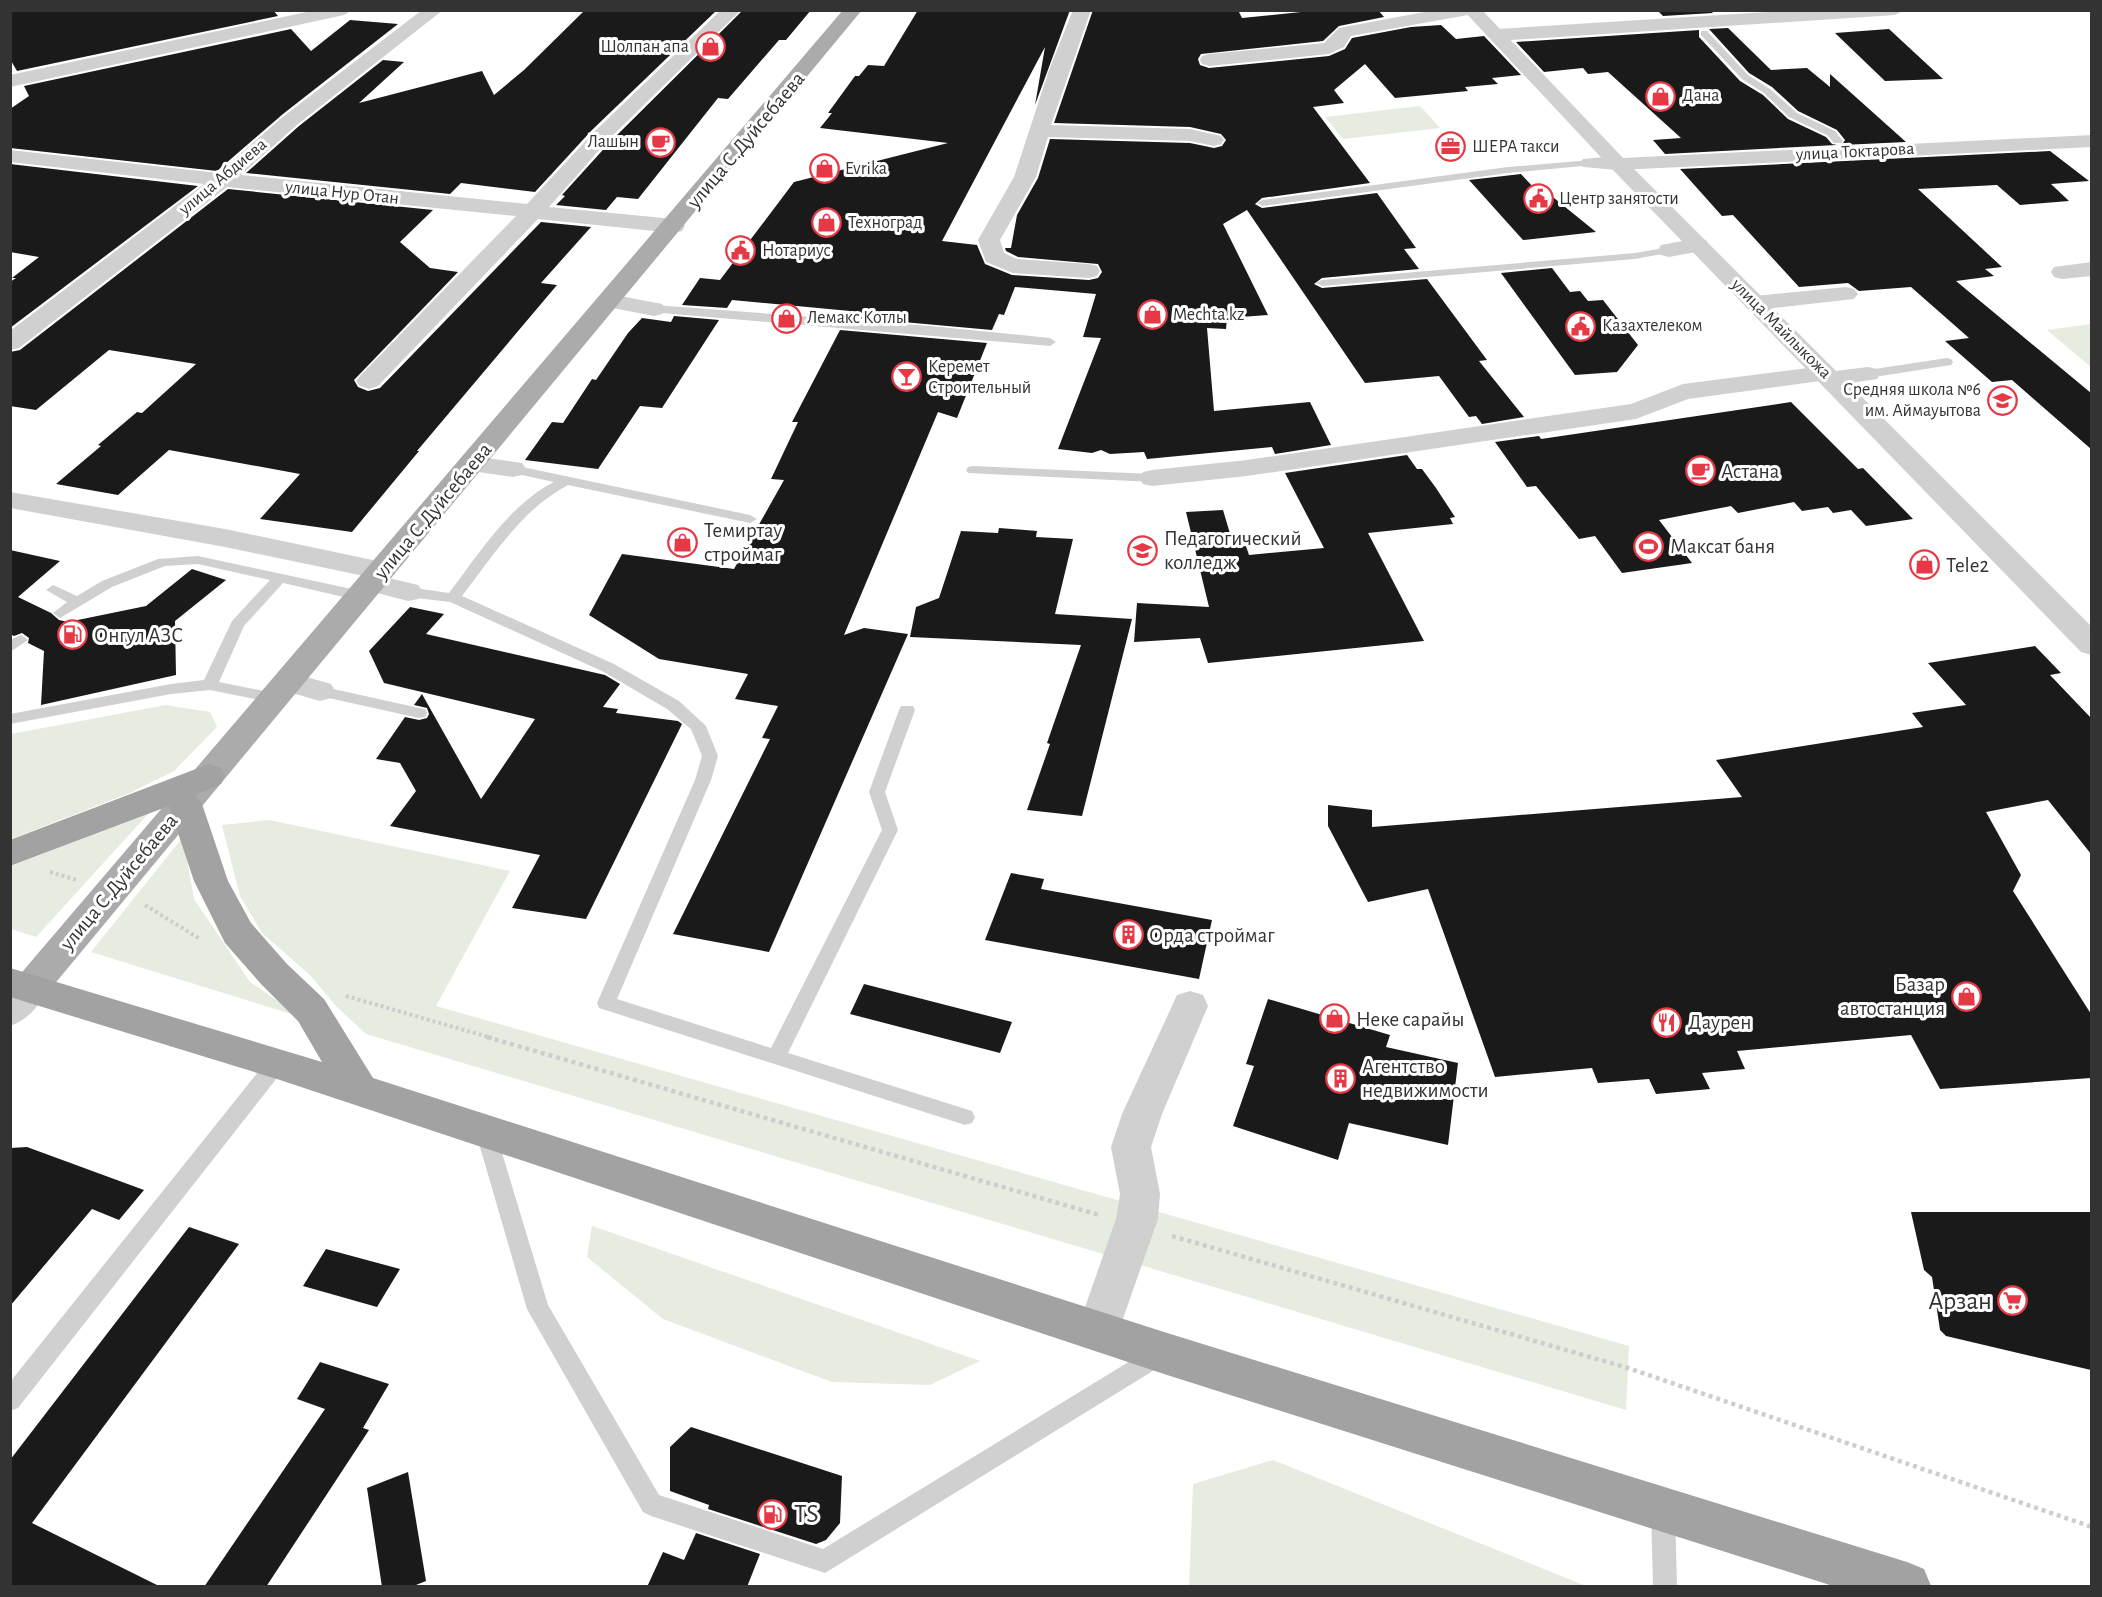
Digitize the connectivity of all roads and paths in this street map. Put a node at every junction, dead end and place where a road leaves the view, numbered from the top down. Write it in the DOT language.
graph roads {
  1 [pos="344,10"];
  2 [pos="434,10"];
  3 [pos="732,10"];
  4 [pos="853,10"];
  5 [pos="1082,10"];
  6 [pos="1470,10"];
  7 [pos="1895,10"];
  8 [pos="301,15"];
  9 [pos="1687,23"];
  10 [pos="1704,33"];
  11 [pos="1497,35"];
  12 [pos="1209,60"];
  13 [pos="10,81"];
  14 [pos="1039,131"];
  15 [pos="1214,140"];
  16 [pos="2091,141"];
  17 [pos="1843,147"];
  18 [pos="10,156"];
  19 [pos="1590,162"];
  20 [pos="1617,163"];
  21 [pos="223,180"];
  22 [pos="1262,203"];
  23 [pos="532,212"];
  24 [pos="674,226"];
  25 [pos="1698,245"];
  26 [pos="1669,250"];
  27 [pos="2091,269"];
  28 [pos="1089,271"];
  29 [pos="2062,272"];
  30 [pos="1322,283"];
  31 [pos="1846,294"];
  32 [pos="610,301"];
  33 [pos="1755,303"];
  34 [pos="654,309"];
  35 [pos="1050,342"];
  36 [pos="10,343"];
  37 [pos="1947,362"];
  38 [pos="1868,374"];
  39 [pos="1827,376"];
  40 [pos="369,381"];
  41 [pos="473,464"];
  42 [pos="513,469"];
  43 [pos="973,471"];
  44 [pos="1152,478"];
  45 [pos="565,481"];
  46 [pos="10,500"];
  47 [pos="750,519"];
  48 [pos="280,578"];
  49 [pos="372,584"];
  50 [pos="53,590"];
  51 [pos="408,592"];
  52 [pos="453,598"];
  53 [pos="78,602"];
  54 [pos="60,613"];
  55 [pos="2091,645"];
  56 [pos="210,685"];
  57 [pos="282,690"];
  58 [pos="320,691"];
  59 [pos="907,710"];
  60 [pos="419,713"];
  61 [pos="10,719"];
  62 [pos="208,776"];
  63 [pos="185,804"];
  64 [pos="10,854"];
  65 [pos="144,904"];
  66 [pos="210,945"];
  67 [pos="334,993"];
  68 [pos="17,994"];
  69 [pos="1190,1006"];
  70 [pos="776,1057"];
  71 [pos="277,1064"];
  72 [pos="360,1091"];
  73 [pos="965,1117"];
  74 [pos="486,1133"];
  75 [pos="1136,1226"];
  76 [pos="1099,1330"];
  77 [pos="1164,1353"];
  78 [pos="10,1400"];
  79 [pos="1663,1509"];
  80 [pos="2091,1527"];
  81 [pos="1900,1585"];
  82 [pos="1665,1587"];
  1 -- 8 [label="street"];
  2 -- 21 [label="street, улица Абдиева"];
  3 -- 23 [label="street"];
  4 -- 24 [label="main road, улица С.Дуйсебаева"];
  5 -- 14 [label="street"];
  6 -- 11 [label="street, улица Майлыкожа"];
  6 -- 12 [label="street"];
  7 -- 9 [label="street"];
  8 -- 13 [label="street"];
  9 -- 10 [label="street"];
  9 -- 11 [label="street"];
  10 -- 17 [label="lane"];
  11 -- 20 [label="street, улица Майлыкожа"];
  14 -- 15 [label="street"];
  14 -- 28 [label="street"];
  16 -- 17 [label="street, улица Токтарова"];
  17 -- 20 [label="street, улица Токтарова"];
  18 -- 21 [label="street, улица Нур Отан"];
  19 -- 20 [label="street, улица Токтарова"];
  19 -- 22 [label="lane"];
  20 -- 25 [label="street, улица Майлыкожа"];
  21 -- 23 [label="street, улица Нур Отан"];
  21 -- 36 [label="street, улица Абдиева"];
  23 -- 24 [label="street, улица Нур Отан"];
  23 -- 40 [label="street"];
  24 -- 32 [label="main road, улица С.Дуйсебаева"];
  25 -- 26 [label="street"];
  25 -- 33 [label="street, улица Майлыкожа"];
  26 -- 30 [label="lane"];
  27 -- 29 [label="street"];
  31 -- 33 [label="street"];
  32 -- 34 [label="street"];
  32 -- 41 [label="main road, улица С.Дуйсебаева"];
  33 -- 39 [label="street, улица Майлыкожа"];
  34 -- 35 [label="lane"];
  37 -- 38 [label="lane"];
  38 -- 39 [label="street"];
  39 -- 44 [label="street"];
  39 -- 55 [label="street, улица Майлыкожа"];
  41 -- 42 [label="street"];
  41 -- 49 [label="main road, улица С.Дуйсебаева"];
  42 -- 45 [label="lane"];
  43 -- 44 [label="lane"];
  45 -- 47 [label="lane"];
  45 -- 52 [label="lane"];
  46 -- 49 [label="street"];
  48 -- 49 [label="lane"];
  48 -- 53 [label="lane"];
  48 -- 56 [label="lane"];
  49 -- 51 [label="street"];
  49 -- 57 [label="main road, улица С.Дуйсебаева"];
  50 -- 53 [label="lane"];
  51 -- 52 [label="lane"];
  52 -- 70 [label="lane"];
  53 -- 54 [label="lane"];
  56 -- 57 [label="lane"];
  56 -- 61 [label="lane"];
  57 -- 58 [label="street"];
  57 -- 62 [label="main road, улица С.Дуйсебаева"];
  58 -- 60 [label="lane"];
  59 -- 70 [label="lane"];
  62 -- 63 [label="main road, улица С.Дуйсебаева"];
  62 -- 64 [label="highway"];
  63 -- 68 [label="main road, улица С.Дуйсебаева"];
  63 -- 72 [label="highway"];
  65 -- 66 [label="path"];
  67 -- 75 [label="path"];
  68 -- 71 [label="highway"];
  69 -- 75 [label="street"];
  70 -- 73 [label="lane"];
  71 -- 72 [label="highway"];
  71 -- 78 [label="lane"];
  72 -- 74 [label="highway"];
  74 -- 76 [label="highway"];
  74 -- 77 [label="lane"];
  75 -- 76 [label="street"];
  75 -- 80 [label="path"];
  76 -- 77 [label="highway"];
  77 -- 79 [label="highway"];
  79 -- 81 [label="highway"];
  79 -- 82 [label="lane"];
}
